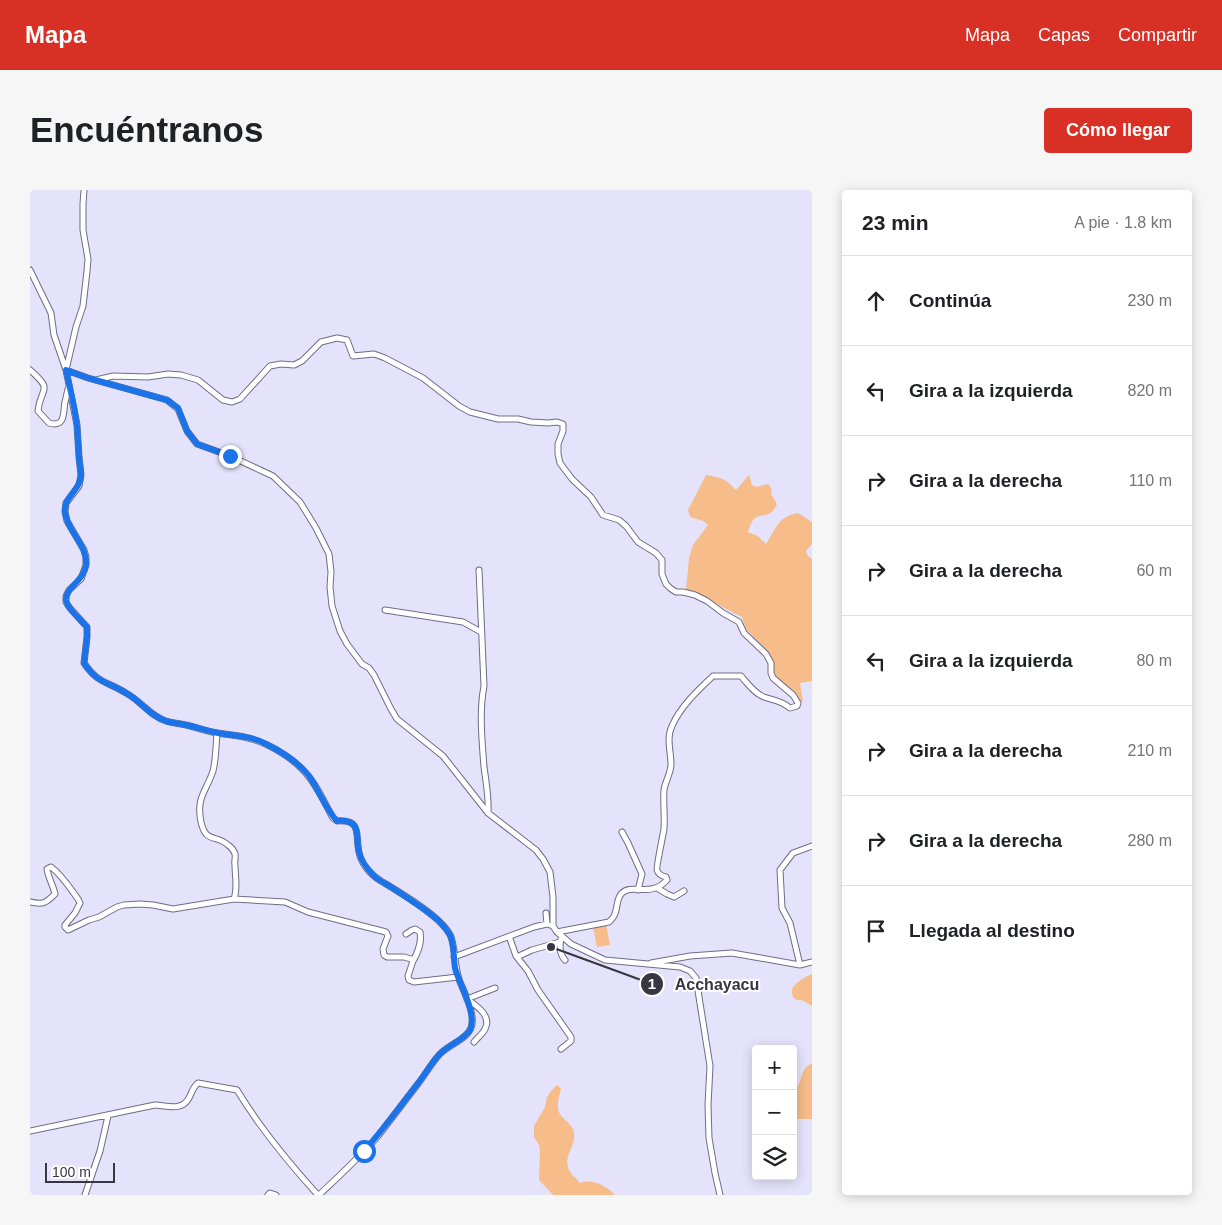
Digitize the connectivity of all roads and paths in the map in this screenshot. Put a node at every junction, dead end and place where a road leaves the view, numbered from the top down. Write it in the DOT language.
graph roads {
  1 [pos="84,190"];
  2 [pos="30,270"];
  3 [pos="30,370"];
  4 [pos="66,370"];
  5 [pos="96,380"];
  6 [pos="69,386"];
  7 [pos="479,570"];
  8 [pos="385,610"];
  9 [pos="481,632"];
  10 [pos="217,733"];
  11 [pos="488,813"];
  12 [pos="622,832"];
  13 [pos="812,846"];
  14 [pos="657,888"];
  15 [pos="638,890"];
  16 [pos="684,891"];
  17 [pos="234,899"];
  18 [pos="30,902"];
  19 [pos="546,913"];
  20 [pos="547,924"];
  21 [pos="553,926"];
  22 [pos="406,934"];
  23 [pos="508,936"];
  24 [pos="559,937"];
  25 [pos="519,956"];
  26 [pos="454,957"];
  27 [pos="565,960"];
  28 [pos="413,961"];
  29 [pos="812,962"];
  30 [pos="648,964"];
  31 [pos="800,965"];
  32 [pos="458,977"];
  33 [pos="495,988"];
  34 [pos="467,999"];
  35 [pos="474,1042"];
  36 [pos="561,1049"];
  37 [pos="108,1116"];
  38 [pos="30,1131"];
  39 [pos="85,1195"];
  40 [pos="268,1195"];
  41 [pos="276,1195"];
  42 [pos="318,1195"];
  43 [pos="720,1195"];
  1 -- 4 [label="street"];
  2 -- 4 [label="street"];
  3 -- 6 [label="street"];
  4 -- 5 [label="street"];
  4 -- 6 [label="street"];
  5 -- 11 [label="street"];
  5 -- 14 [label="street"];
  6 -- 10 [label="street"];
  7 -- 9 [label="street"];
  8 -- 9 [label="street"];
  9 -- 11 [label="street"];
  10 -- 17 [label="street"];
  10 -- 26 [label="street"];
  11 -- 21 [label="street"];
  12 -- 15 [label="street"];
  13 -- 31 [label="street"];
  14 -- 15 [label="street"];
  14 -- 16 [label="street"];
  15 -- 24 [label="street"];
  17 -- 18 [label="street"];
  17 -- 28 [label="street"];
  19 -- 20 [label="street"];
  20 -- 21 [label="street"];
  20 -- 23 [label="street"];
  21 -- 24 [label="street"];
  22 -- 28 [label="street"];
  23 -- 26 [label="street"];
  23 -- 36 [label="street"];
  24 -- 25 [label="street"];
  24 -- 27 [label="street"];
  24 -- 30 [label="street"];
  26 -- 32 [label="street"];
  28 -- 32 [label="street"];
  29 -- 31 [label="street"];
  30 -- 31 [label="street"];
  30 -- 43 [label="street"];
  32 -- 34 [label="street"];
  33 -- 34 [label="street"];
  34 -- 35 [label="street"];
  34 -- 42 [label="street"];
  37 -- 38 [label="street"];
  37 -- 39 [label="street"];
  37 -- 42 [label="street"];
  40 -- 41 [label="street"];
}
